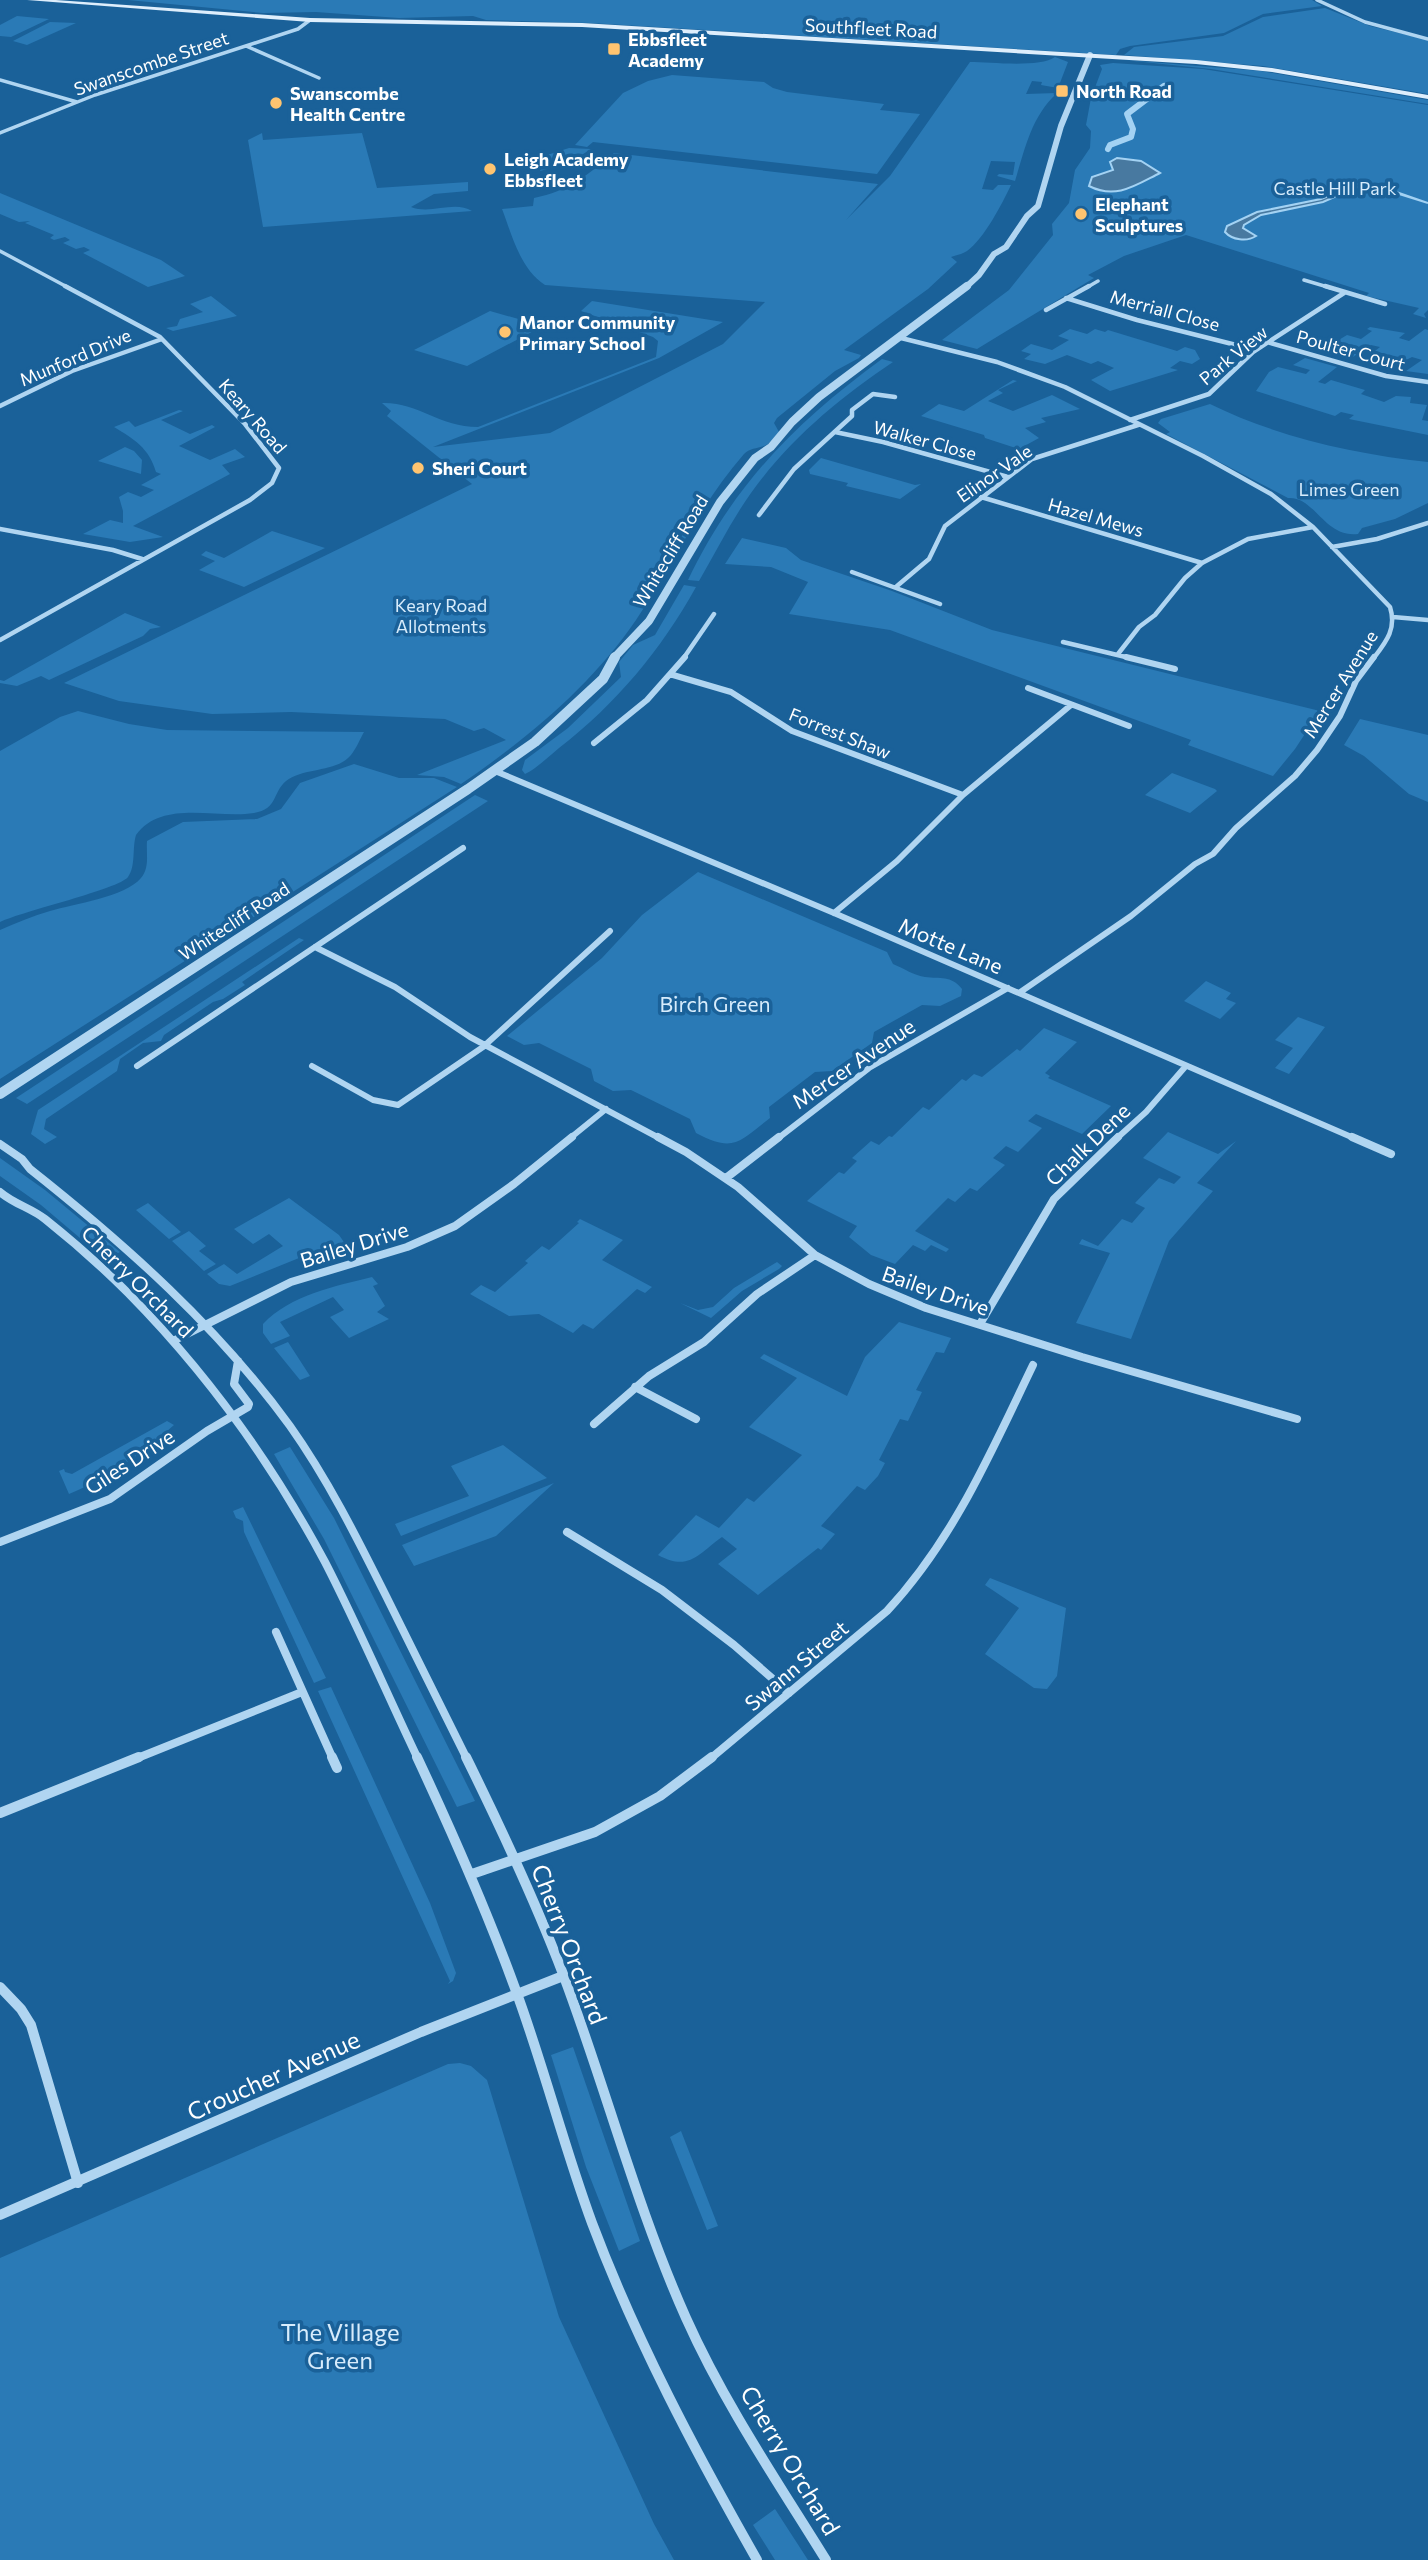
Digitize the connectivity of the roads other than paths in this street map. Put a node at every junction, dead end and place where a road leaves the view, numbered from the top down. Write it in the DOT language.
graph roads {
  1 [pos="30,0"];
  2 [pos="1317,0"];
  3 [pos="310,20"];
  4 [pos="1428,38"];
  5 [pos="246,46"];
  6 [pos="1090,55"];
  7 [pos="319,78"];
  8 [pos="0,80"];
  9 [pos="1428,97"];
  10 [pos="77,102"];
  11 [pos="0,133"];
  12 [pos="0,251"];
  13 [pos="1304,280"];
  14 [pos="1098,281"];
  15 [pos="1345,293"];
  16 [pos="1066,299"];
  17 [pos="1385,304"];
  18 [pos="1046,310"];
  19 [pos="901,338"];
  20 [pos="162,339"];
  21 [pos="1267,342"];
  22 [pos="1256,350"];
  23 [pos="1428,382"];
  24 [pos="895,397"];
  25 [pos="0,405"];
  26 [pos="1130,420"];
  27 [pos="1138,425"];
  28 [pos="835,432"];
  29 [pos="1008,477"];
  30 [pos="981,497"];
  31 [pos="759,515"];
  32 [pos="1428,523"];
  33 [pos="1313,527"];
  34 [pos="0,529"];
  35 [pos="1332,547"];
  36 [pos="142,559"];
  37 [pos="1202,563"];
  38 [pos="852,572"];
  39 [pos="897,586"];
  40 [pos="940,604"];
  41 [pos="714,614"];
  42 [pos="1393,617"];
  43 [pos="1428,620"];
  44 [pos="0,639"];
  45 [pos="1063,642"];
  46 [pos="1118,654"];
  47 [pos="1175,668"];
  48 [pos="673,675"];
  49 [pos="1028,688"];
  50 [pos="1071,705"];
  51 [pos="1129,726"];
  52 [pos="594,743"];
  53 [pos="495,771"];
  54 [pos="963,795"];
  55 [pos="463,848"];
  56 [pos="834,913"];
  57 [pos="610,931"];
  58 [pos="315,947"];
  59 [pos="1008,988"];
  60 [pos="1019,993"];
  61 [pos="485,1045"];
  62 [pos="137,1066"];
  63 [pos="312,1066"];
  64 [pos="1185,1067"];
  65 [pos="0,1094"];
  66 [pos="606,1109"];
  67 [pos="0,1144"];
  68 [pos="1391,1154"];
  69 [pos="726,1178"];
  70 [pos="0,1192"];
  71 [pos="815,1255"];
  72 [pos="206,1324"];
  73 [pos="980,1324"];
  74 [pos="173,1341"];
  75 [pos="238,1361"];
  76 [pos="1033,1365"];
  77 [pos="635,1387"];
  78 [pos="232,1415"];
  79 [pos="696,1419"];
  80 [pos="1297,1419"];
  81 [pos="594,1424"];
  82 [pos="567,1532"];
  83 [pos="0,1542"];
  84 [pos="276,1632"];
  85 [pos="302,1692"];
  86 [pos="789,1693"];
  87 [pos="337,1768"];
  88 [pos="0,1813"];
  89 [pos="514,1858"];
  90 [pos="472,1874"];
  91 [pos="563,1976"];
  92 [pos="0,1987"];
  93 [pos="517,1993"];
  94 [pos="78,2183"];
  95 [pos="0,2216"];
  96 [pos="757,2560"];
  97 [pos="826,2560"];
  1 -- 3 [label="main road, Southfleet Road"];
  2 -- 4 [label="street"];
  3 -- 5 [label="street, Swanscombe Street"];
  3 -- 6 [label="main road, Southfleet Road"];
  5 -- 7 [label="street"];
  5 -- 10 [label="street, Swanscombe Street"];
  6 -- 9 [label="main road, Southfleet Road"];
  6 -- 19 [label="street, Whitecliff Road"];
  8 -- 10 [label="street"];
  10 -- 11 [label="street, Swanscombe Street"];
  12 -- 20 [label="street, Keary Road"];
  13 -- 15 [label="street"];
  14 -- 16 [label="street, Merriall Close"];
  15 -- 17 [label="street"];
  15 -- 21 [label="street, Park View"];
  16 -- 18 [label="street, Merriall Close"];
  16 -- 22 [label="street, Merriall Close"];
  19 -- 26 [label="street, Mercer Avenue"];
  19 -- 53 [label="street, Whitecliff Road"];
  20 -- 25 [label="street, Munford Drive"];
  20 -- 36 [label="street, Keary Road"];
  21 -- 22 [label="street, Park View"];
  21 -- 23 [label="street, Poulter Court"];
  22 -- 26 [label="street, Park View"];
  24 -- 28 [label="street, Walker Close"];
  26 -- 27 [label="street, Mercer Avenue"];
  27 -- 29 [label="street, Elinor Vale"];
  27 -- 33 [label="street, Mercer Avenue"];
  28 -- 29 [label="street, Walker Close"];
  28 -- 31 [label="street, Walker Close"];
  29 -- 30 [label="street, Elinor Vale"];
  30 -- 37 [label="street, Hazel Mews"];
  30 -- 39 [label="street, Elinor Vale"];
  32 -- 35 [label="street"];
  33 -- 35 [label="street, Mercer Avenue"];
  33 -- 37 [label="street"];
  34 -- 36 [label="street"];
  35 -- 42 [label="street, Mercer Avenue"];
  36 -- 44 [label="street, Keary Road"];
  37 -- 46 [label="street"];
  38 -- 39 [label="street"];
  39 -- 40 [label="street"];
  41 -- 48 [label="street"];
  42 -- 43 [label="street"];
  42 -- 60 [label="street, Mercer Avenue"];
  45 -- 46 [label="street"];
  46 -- 47 [label="street"];
  48 -- 52 [label="street"];
  48 -- 54 [label="street, Forrest Shaw"];
  49 -- 50 [label="street"];
  50 -- 51 [label="street"];
  50 -- 54 [label="street"];
  53 -- 56 [label="street, Motte Lane"];
  53 -- 65 [label="street, Whitecliff Road"];
  54 -- 56 [label="street"];
  55 -- 58 [label="street"];
  56 -- 59 [label="street, Motte Lane"];
  57 -- 61 [label="street"];
  58 -- 61 [label="street, Bailey Drive"];
  58 -- 62 [label="street"];
  59 -- 60 [label="street, Motte Lane"];
  59 -- 69 [label="street, Mercer Avenue"];
  60 -- 64 [label="street, Motte Lane"];
  61 -- 63 [label="street"];
  61 -- 66 [label="street, Bailey Drive"];
  64 -- 68 [label="street, Motte Lane"];
  64 -- 73 [label="street, Chalk Dene"];
  66 -- 69 [label="street, Bailey Drive"];
  66 -- 72 [label="street, Bailey Drive"];
  67 -- 72 [label="street, Cherry Orchard"];
  69 -- 71 [label="street, Bailey Drive"];
  70 -- 74 [label="street, Cherry Orchard"];
  71 -- 73 [label="street, Bailey Drive"];
  71 -- 77 [label="street"];
  72 -- 74 [label="street, Bailey Drive"];
  72 -- 75 [label="street, Cherry Orchard"];
  73 -- 80 [label="street, Bailey Drive"];
  74 -- 78 [label="street, Cherry Orchard"];
  75 -- 78 [label="street"];
  75 -- 89 [label="street, Cherry Orchard"];
  76 -- 86 [label="street, Swann Street"];
  77 -- 79 [label="street"];
  77 -- 81 [label="street"];
  78 -- 83 [label="street, Giles Drive"];
  78 -- 90 [label="street, Cherry Orchard"];
  82 -- 86 [label="street"];
  84 -- 85 [label="street"];
  85 -- 87 [label="street"];
  85 -- 88 [label="street"];
  86 -- 89 [label="street, Swann Street"];
  89 -- 90 [label="street, Swann Street"];
  89 -- 91 [label="street, Cherry Orchard"];
  90 -- 93 [label="street, Cherry Orchard"];
  91 -- 93 [label="street, Croucher Avenue"];
  91 -- 97 [label="street, Cherry Orchard"];
  92 -- 94 [label="street"];
  93 -- 94 [label="street, Croucher Avenue"];
  93 -- 96 [label="street, Cherry Orchard"];
  94 -- 95 [label="street, Croucher Avenue"];
}
